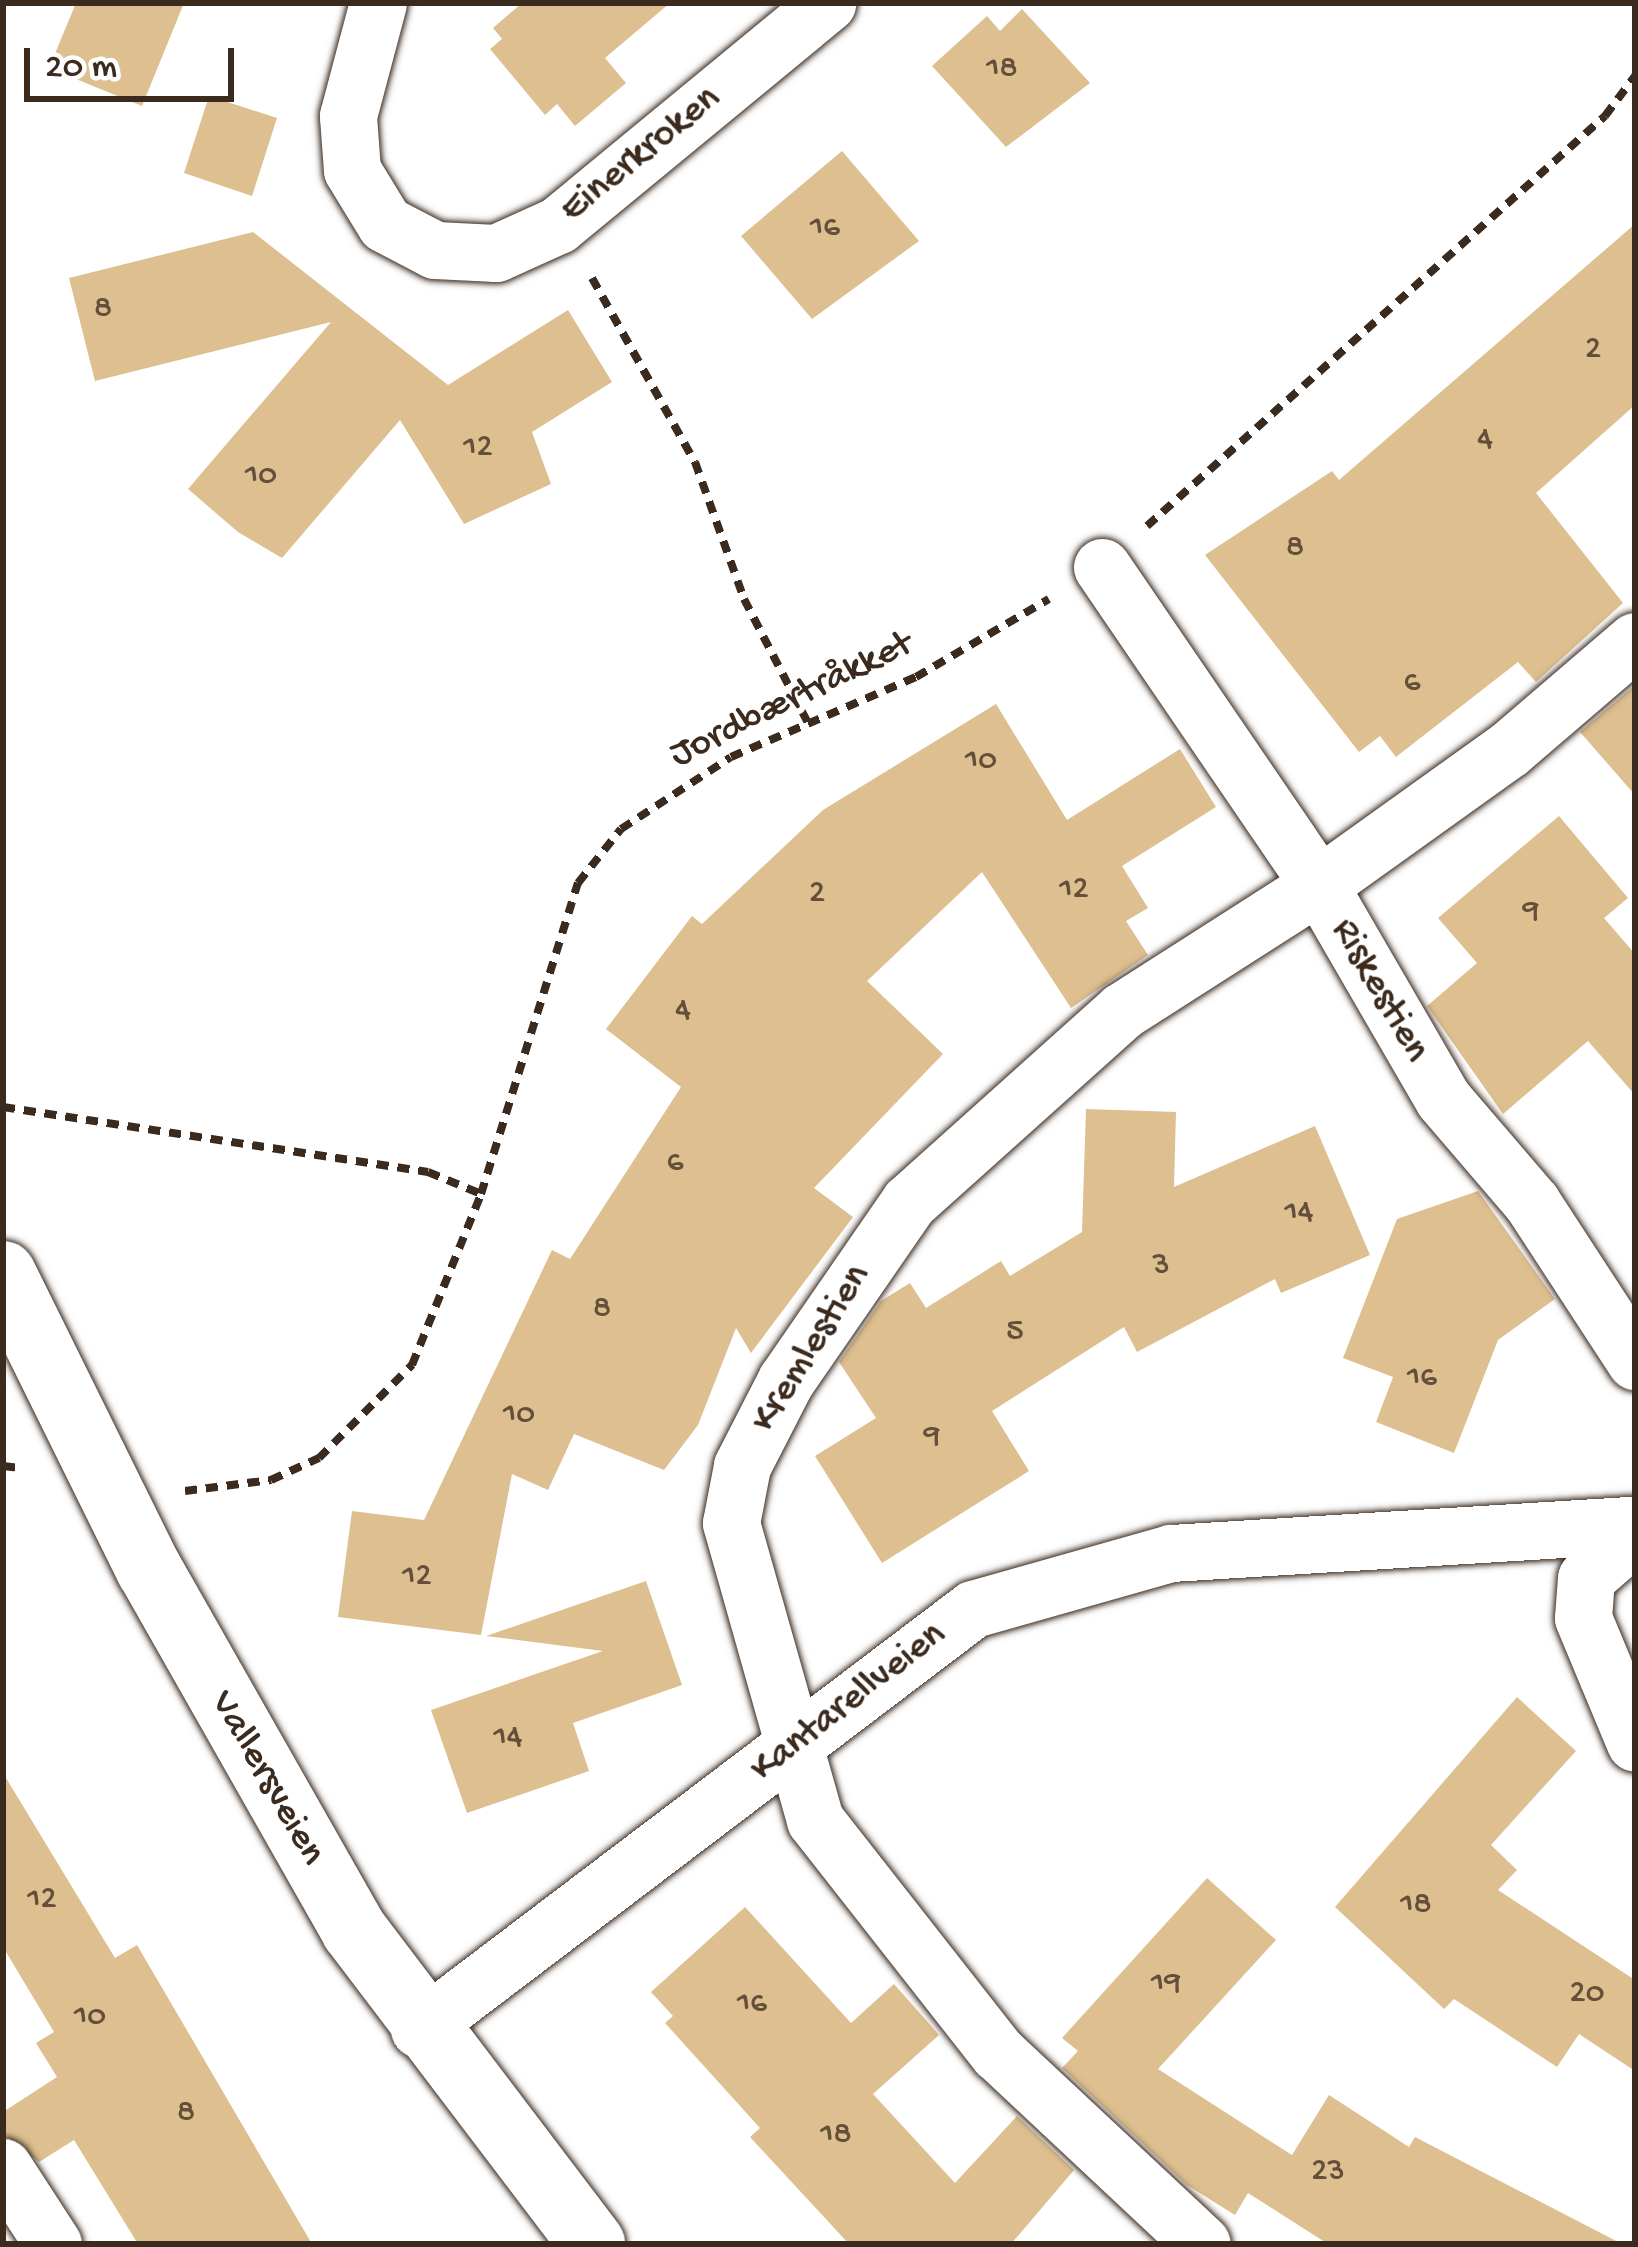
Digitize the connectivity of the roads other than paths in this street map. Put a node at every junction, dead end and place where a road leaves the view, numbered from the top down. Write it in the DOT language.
graph roads {
  1 [pos="378,3"];
  2 [pos="826,3"];
  3 [pos="1102,567"];
  4 [pos="1635,641"];
  5 [pos="1318,885"];
  6 [pos="3,1274"];
  7 [pos="1635,1361"];
  8 [pos="1635,1530"];
  9 [pos="1635,1743"];
  10 [pos="787,1747"];
  11 [pos="419,2029"];
  12 [pos="3,2167"];
  13 [pos="53,2244"];
  14 [pos="592,2244"];
  15 [pos="1202,2244"];
  1 -- 2 [label="street, Einerkroken"];
  3 -- 5 [label="street"];
  4 -- 5 [label="street, Riskestien"];
  5 -- 7 [label="street, Riskestien"];
  5 -- 10 [label="street, Kremlestien"];
  6 -- 11 [label="main road, Vallersveien"];
  8 -- 9 [label="street"];
  8 -- 10 [label="street, Kantarellveien"];
  10 -- 11 [label="street, Kantarellveien"];
  10 -- 15 [label="street, Kremlestien"];
  11 -- 14 [label="main road, Vallersveien"];
  12 -- 13 [label="street"];
}
